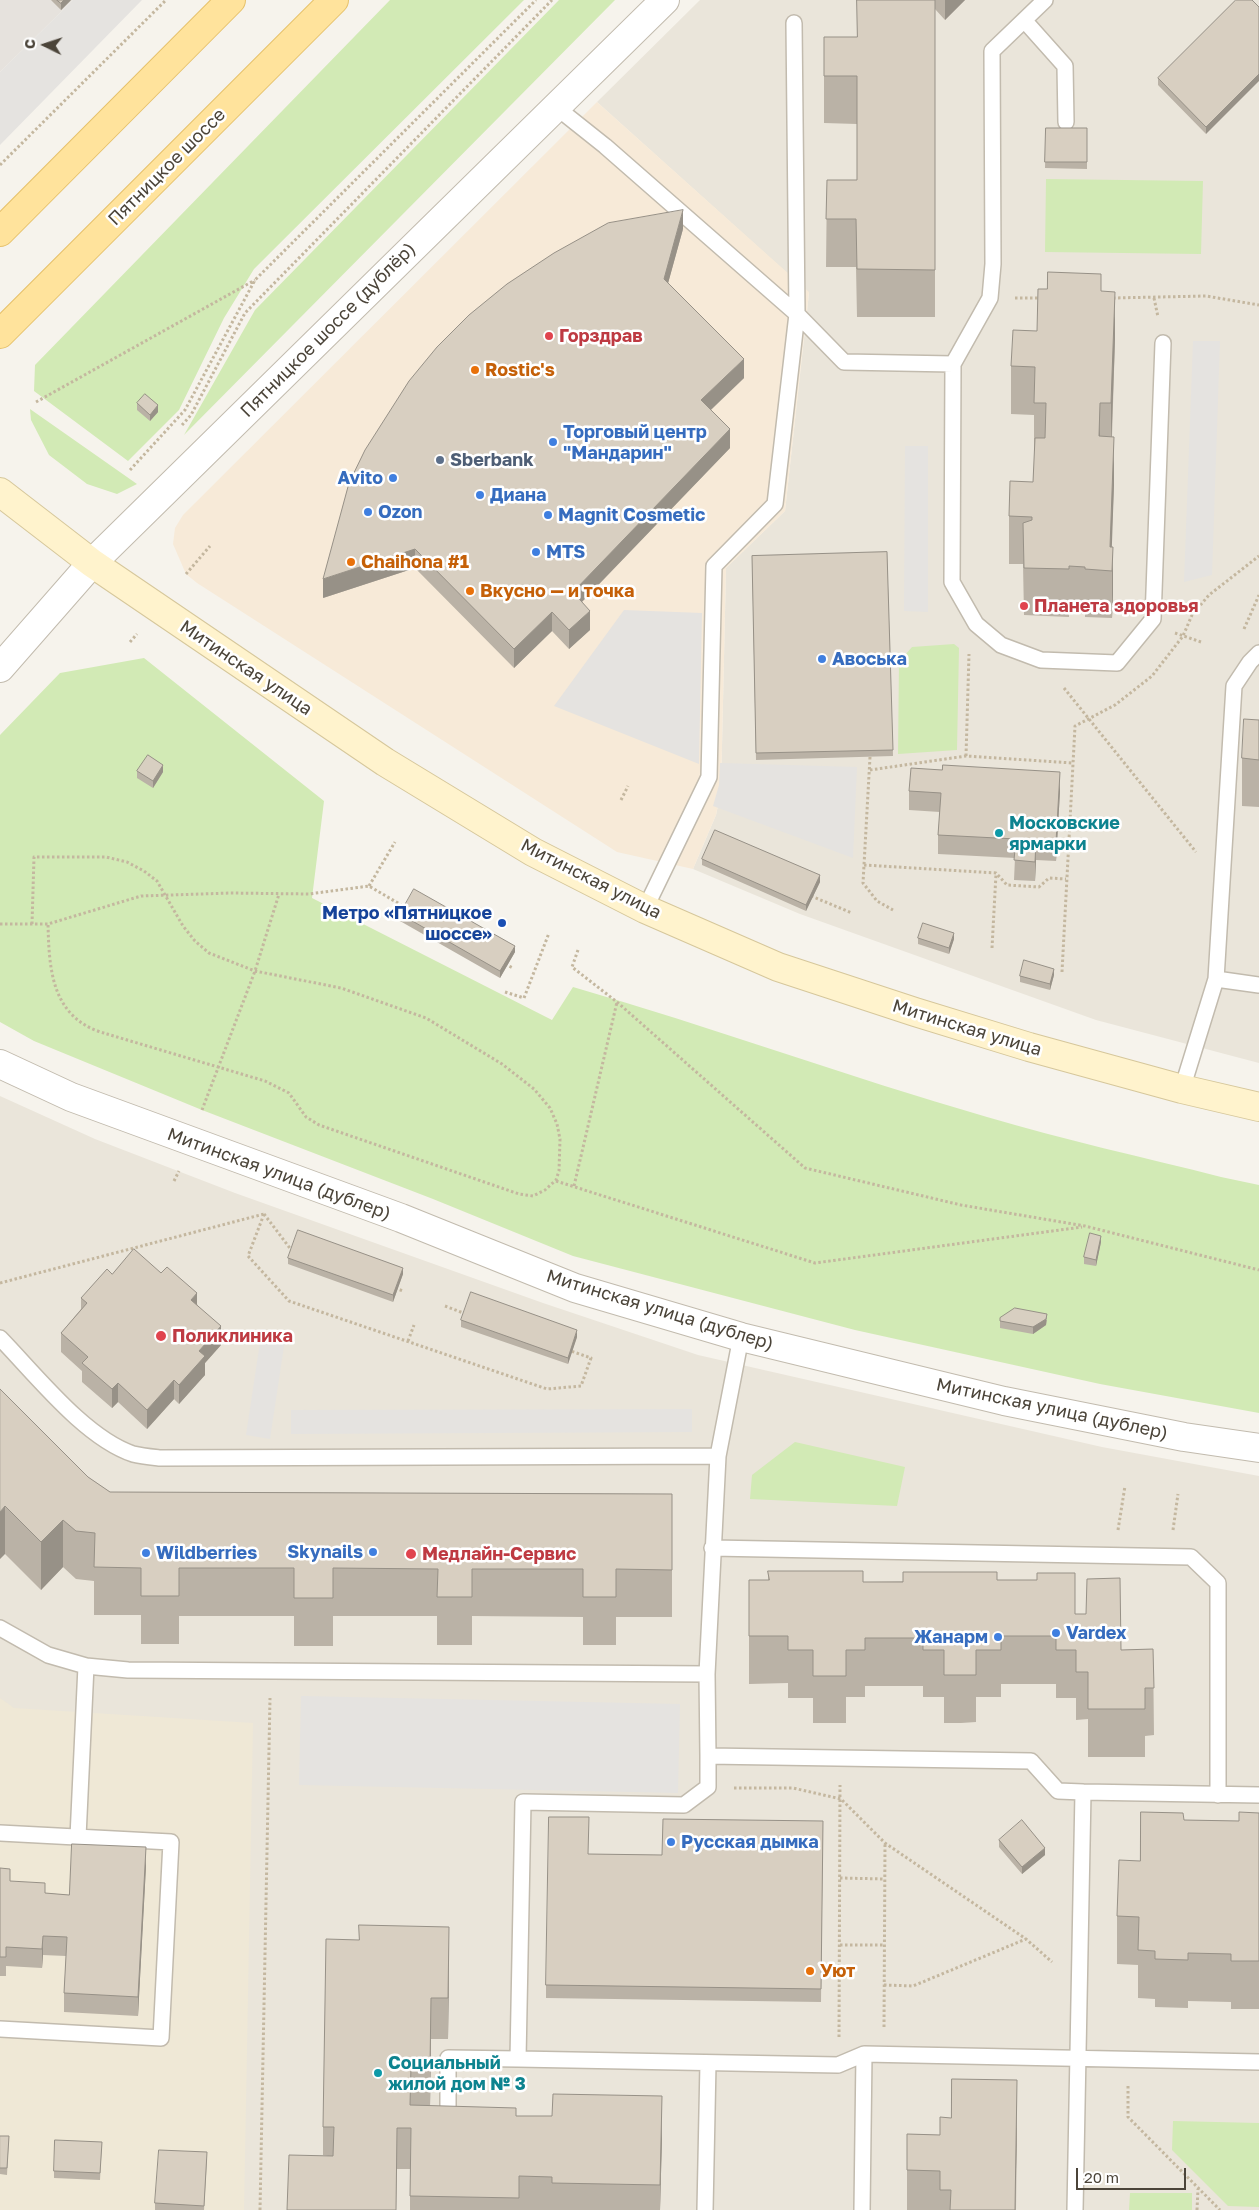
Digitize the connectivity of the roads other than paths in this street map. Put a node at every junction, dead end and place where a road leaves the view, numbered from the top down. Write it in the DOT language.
graph roads {
  1 [pos="231,0"];
  2 [pos="334,0"];
  3 [pos="664,0"];
  4 [pos="1045,0"];
  5 [pos="1024,20"];
  6 [pos="794,23"];
  7 [pos="556,107"];
  8 [pos="1066,122"];
  9 [pos="0,232"];
  10 [pos="797,314"];
  11 [pos="0,334"];
  12 [pos="1163,343"];
  13 [pos="953,364"];
  14 [pos="0,492"];
  15 [pos="92,563"];
  16 [pos="1259,653"];
  17 [pos="0,668"];
  18 [pos="645,909"];
  19 [pos="1216,979"];
  20 [pos="1259,985"];
  21 [pos="0,1064"];
  22 [pos="1182,1089"];
  23 [pos="1259,1107"];
  24 [pos="741,1337"];
  25 [pos="0,1338"];
  26 [pos="1259,1448"];
  27 [pos="718,1456"];
  28 [pos="712,1548"];
  29 [pos="0,1628"];
  30 [pos="86,1666"];
  31 [pos="707,1674"];
  32 [pos="708,1756"];
  33 [pos="1084,1792"];
  34 [pos="1218,1795"];
  35 [pos="1259,1795"];
  36 [pos="0,1833"];
  37 [pos="78,1837"];
  38 [pos="0,2030"];
  39 [pos="864,2054"];
  40 [pos="1076,2058"];
  41 [pos="518,2059"];
  42 [pos="1259,2062"];
  43 [pos="708,2063"];
  44 [pos="448,2121"];
  45 [pos="705,2210"];
  46 [pos="862,2210"];
  47 [pos="1075,2210"];
  1 -- 9 [label="main road"];
  2 -- 11 [label="main road, Пятницкое шоссе"];
  3 -- 7 [label="street, Пятницкое шоссе (дублёр)"];
  4 -- 5 [label="lane"];
  5 -- 8 [label="lane"];
  5 -- 13 [label="lane"];
  6 -- 10 [label="lane"];
  7 -- 10 [label="lane"];
  7 -- 15 [label="street, Пятницкое шоссе (дублёр)"];
  10 -- 13 [label="lane"];
  10 -- 18 [label="lane"];
  12 -- 13 [label="lane"];
  14 -- 15 [label="main road, Митинская улица"];
  15 -- 17 [label="street, Пятницкое шоссе (дублёр)"];
  15 -- 18 [label="main road, Митинская улица"];
  16 -- 19 [label="lane"];
  18 -- 22 [label="main road, Митинская улица"];
  19 -- 20 [label="lane"];
  19 -- 22 [label="lane"];
  21 -- 24 [label="street, Митинская улица (дублер)"];
  22 -- 23 [label="main road, Митинская улица"];
  24 -- 26 [label="street, Митинская улица (дублер)"];
  24 -- 27 [label="lane"];
  25 -- 27 [label="lane"];
  27 -- 28 [label="lane"];
  28 -- 31 [label="lane"];
  28 -- 34 [label="lane"];
  29 -- 30 [label="lane"];
  30 -- 31 [label="lane"];
  30 -- 37 [label="lane"];
  31 -- 32 [label="lane"];
  32 -- 33 [label="lane"];
  32 -- 41 [label="lane"];
  33 -- 34 [label="lane"];
  33 -- 40 [label="lane"];
  34 -- 35 [label="lane"];
  36 -- 37 [label="lane"];
  37 -- 38 [label="lane"];
  39 -- 40 [label="lane"];
  39 -- 43 [label="lane"];
  39 -- 46 [label="lane"];
  40 -- 42 [label="lane"];
  40 -- 47 [label="lane"];
  41 -- 43 [label="lane"];
  41 -- 44 [label="lane"];
  43 -- 45 [label="lane"];
}
